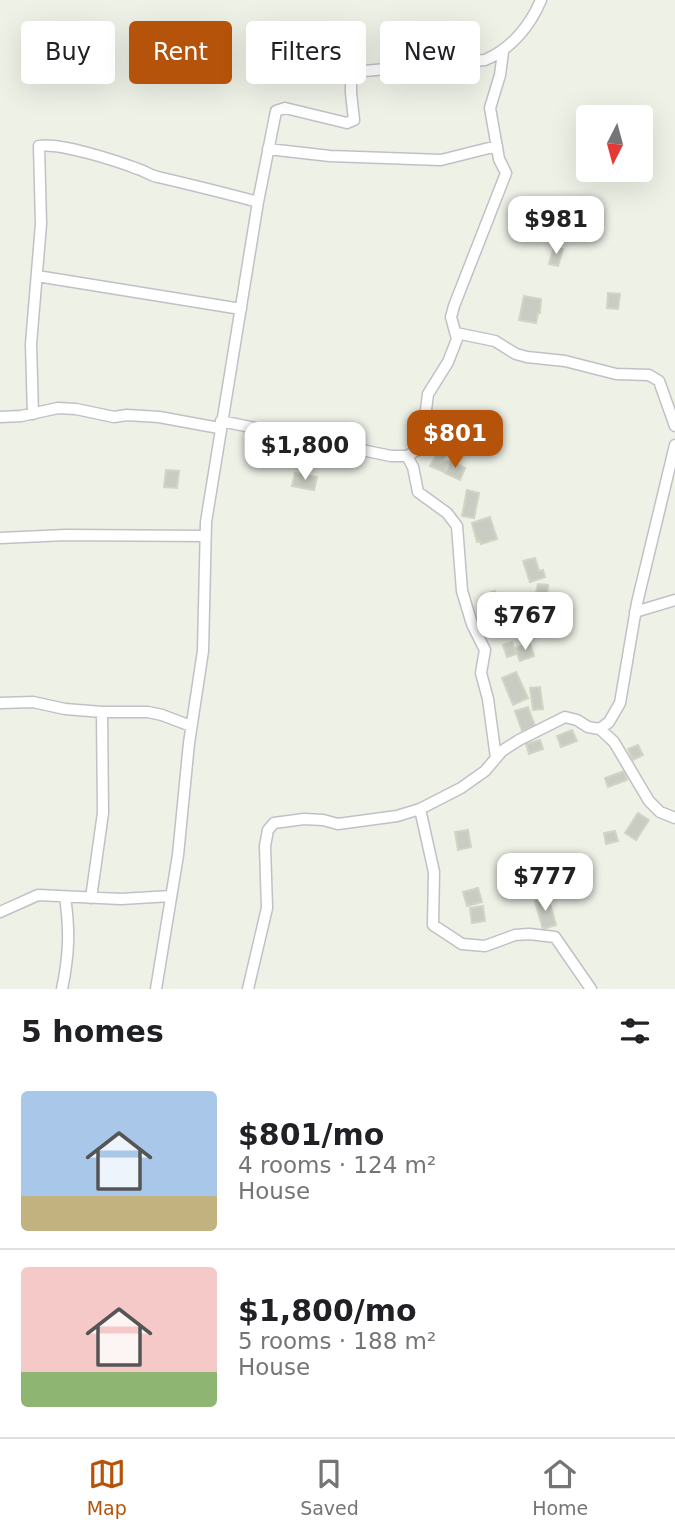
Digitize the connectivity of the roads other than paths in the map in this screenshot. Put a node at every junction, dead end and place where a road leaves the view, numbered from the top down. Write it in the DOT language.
graph roads {
  1 [pos="541,0"];
  2 [pos="503,52"];
  3 [pos="497,146"];
  4 [pos="268,149"];
  5 [pos="258,202"];
  6 [pos="37,276"];
  7 [pos="241,309"];
  8 [pos="456,333"];
  9 [pos="33,414"];
  10 [pos="0,417"];
  11 [pos="220,425"];
  12 [pos="675,426"];
  13 [pos="675,445"];
  14 [pos="407,456"];
  15 [pos="205,536"];
  16 [pos="0,538"];
  17 [pos="675,600"];
  18 [pos="635,612"];
  19 [pos="0,703"];
  20 [pos="102,712"];
  21 [pos="191,726"];
  22 [pos="600,729"];
  23 [pos="496,758"];
  24 [pos="420,809"];
  25 [pos="675,818"];
  26 [pos="171,896"];
  27 [pos="65,897"];
  28 [pos="91,898"];
  29 [pos="0,912"];
  30 [pos="62,989"];
  31 [pos="156,989"];
  32 [pos="248,989"];
  33 [pos="592,989"];
  1 -- 2 [label="street"];
  2 -- 3 [label="street"];
  2 -- 4 [label="street"];
  3 -- 4 [label="street"];
  3 -- 8 [label="street"];
  4 -- 5 [label="street"];
  5 -- 6 [label="street"];
  5 -- 7 [label="street"];
  6 -- 7 [label="street"];
  6 -- 9 [label="street"];
  7 -- 11 [label="street"];
  8 -- 12 [label="street"];
  8 -- 14 [label="street"];
  9 -- 10 [label="street"];
  9 -- 11 [label="street"];
  11 -- 14 [label="street"];
  11 -- 15 [label="street"];
  13 -- 18 [label="street"];
  14 -- 23 [label="street"];
  15 -- 16 [label="street"];
  15 -- 21 [label="street"];
  17 -- 18 [label="street"];
  18 -- 22 [label="street"];
  19 -- 20 [label="street"];
  20 -- 21 [label="street"];
  20 -- 28 [label="street"];
  21 -- 26 [label="street"];
  22 -- 23 [label="street"];
  22 -- 25 [label="street"];
  23 -- 24 [label="street"];
  24 -- 32 [label="street"];
  24 -- 33 [label="street"];
  26 -- 28 [label="street"];
  26 -- 31 [label="street"];
  27 -- 28 [label="street"];
  27 -- 29 [label="street"];
  27 -- 30 [label="street"];
}
